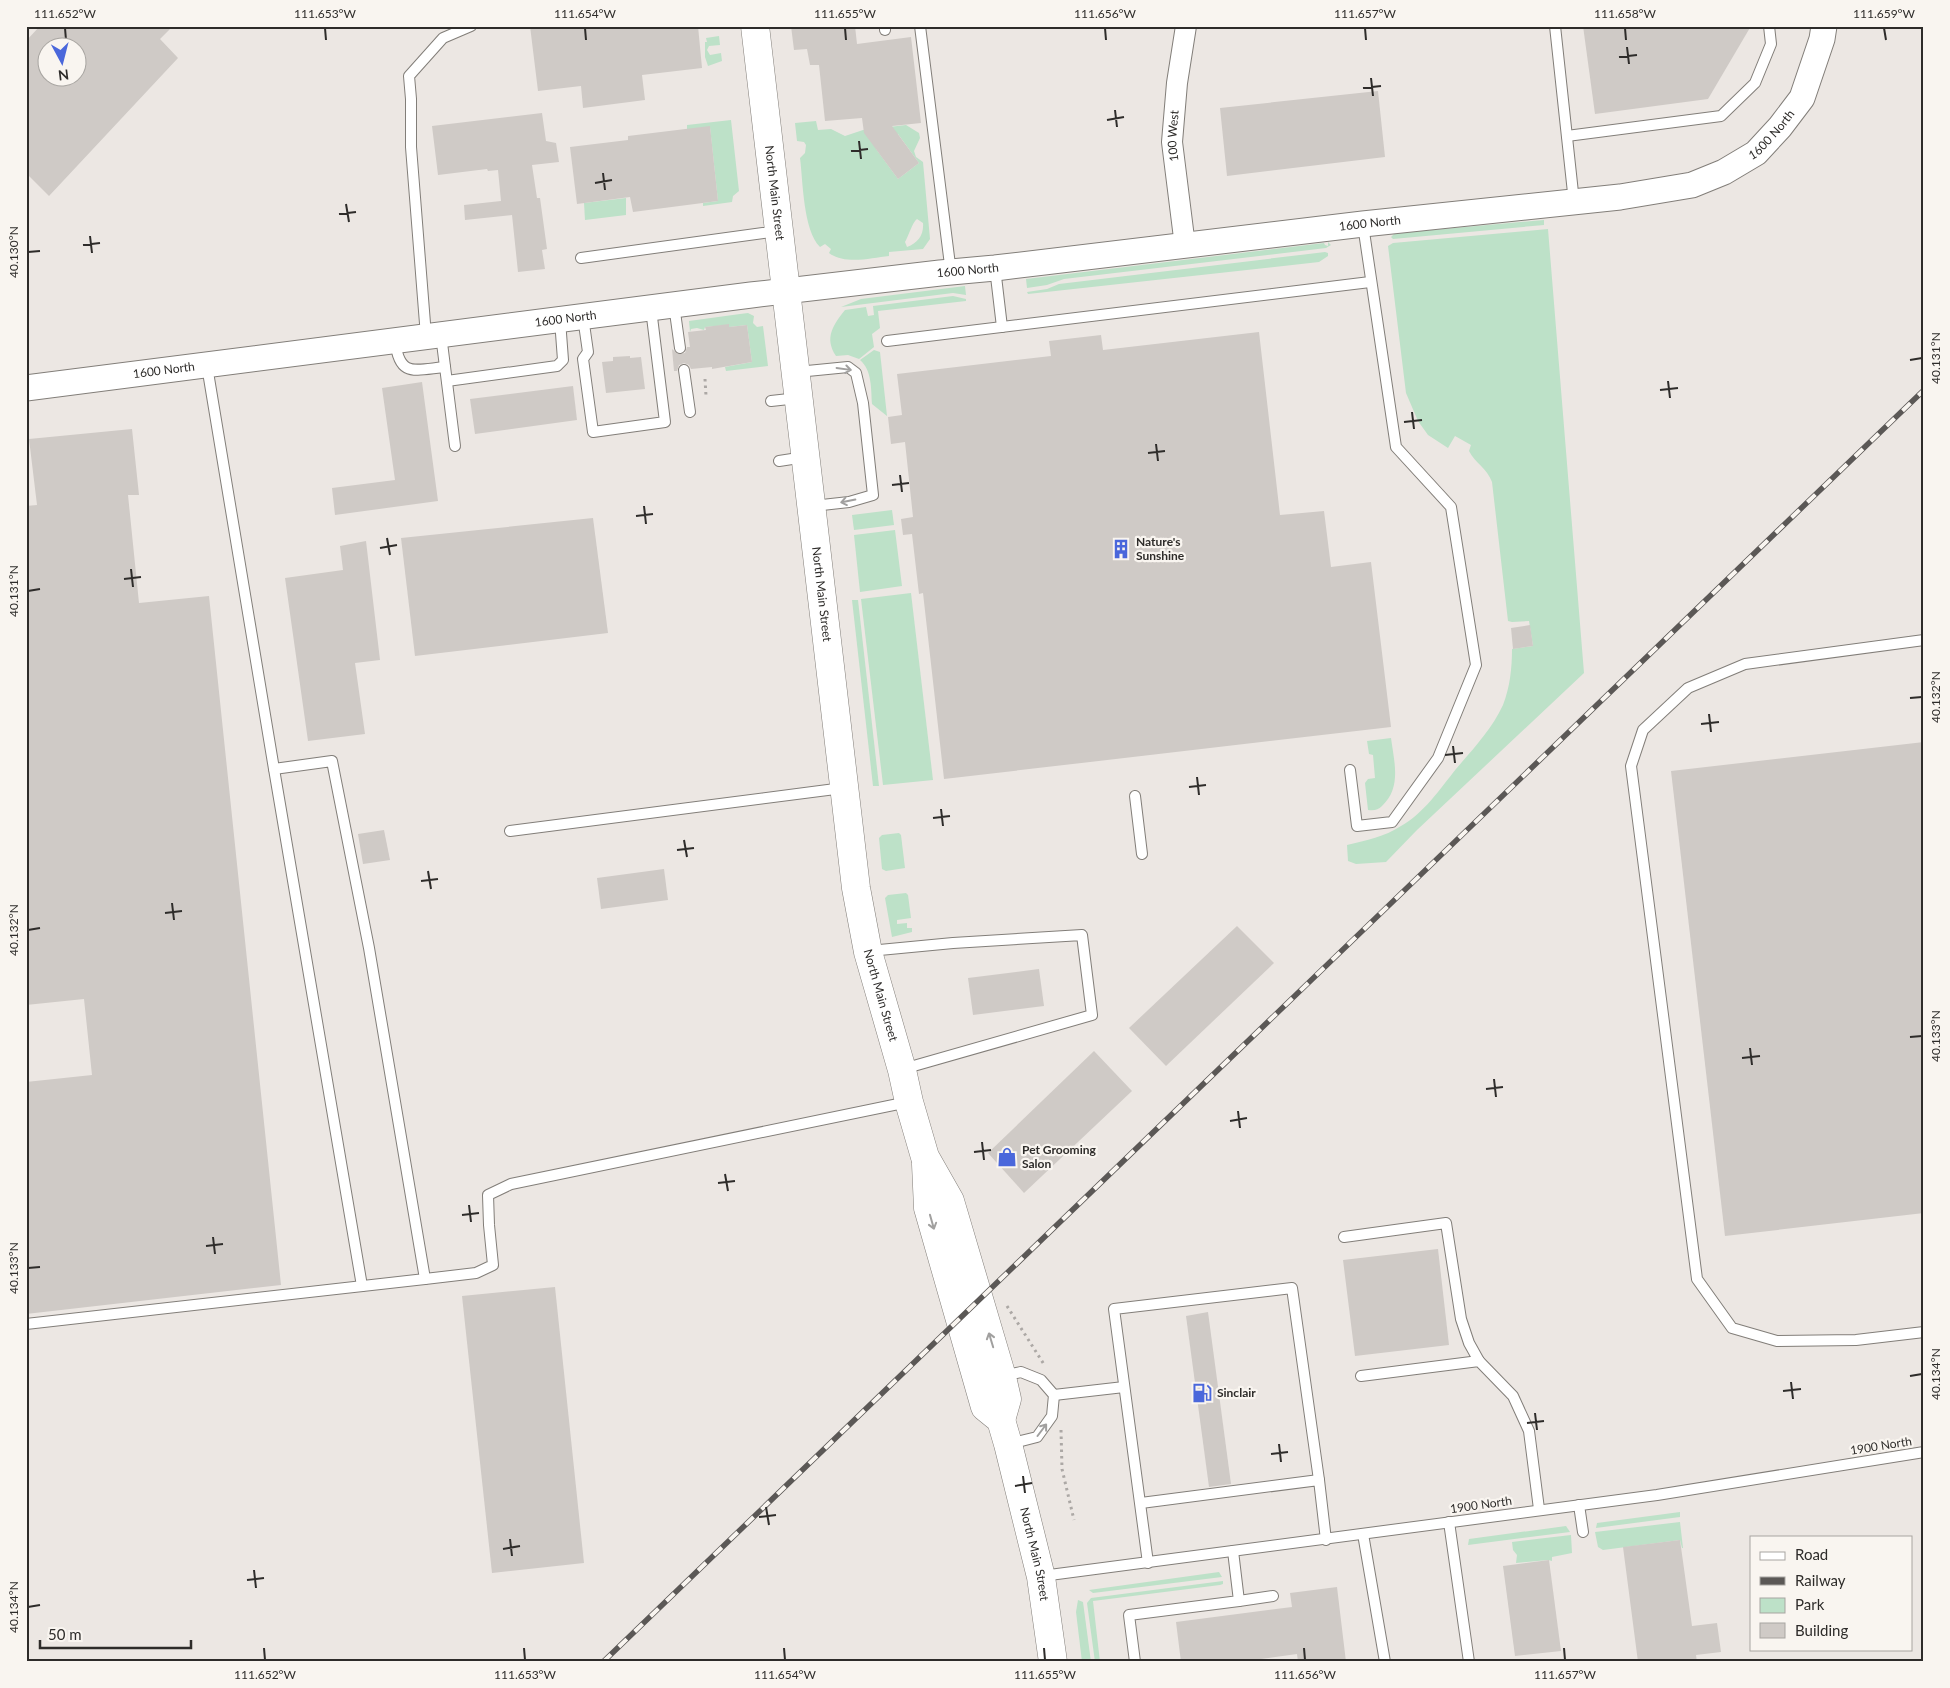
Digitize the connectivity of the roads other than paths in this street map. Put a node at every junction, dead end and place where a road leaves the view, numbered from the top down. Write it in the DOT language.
graph roads {
  1 [pos="471,26"];
  2 [pos="755,26"];
  3 [pos="920,26"];
  4 [pos="1186,26"];
  5 [pos="1555,26"];
  6 [pos="1769,26"];
  7 [pos="1824,26"];
  8 [pos="1567,136"];
  9 [pos="1574,202"];
  10 [pos="1363,224"];
  11 [pos="779,230"];
  12 [pos="1185,246"];
  13 [pos="581,258"];
  14 [pos="995,268"];
  15 [pos="951,273"];
  16 [pos="1370,282"];
  17 [pos="786,291"];
  18 [pos="663,306"];
  19 [pos="572,318"];
  20 [pos="1002,327"];
  21 [pos="434,335"];
  22 [pos="395,340"];
  23 [pos="887,341"];
  24 [pos="680,348"];
  25 [pos="207,366"];
  26 [pos="445,367"];
  27 [pos="684,370"];
  28 [pos="447,380"];
  29 [pos="797,385"];
  30 [pos="26,388"];
  31 [pos="772,401"];
  32 [pos="690,412"];
  33 [pos="455,446"];
  34 [pos="805,457"];
  35 [pos="779,461"];
  36 [pos="812,506"];
  37 [pos="1924,640"];
  38 [pos="274,768"];
  39 [pos="1350,770"];
  40 [pos="844,788"];
  41 [pos="1135,796"];
  42 [pos="510,831"];
  43 [pos="1142,854"];
  44 [pos="868,952"];
  45 [pos="902,1070"];
  46 [pos="909,1102"];
  47 [pos="925,1157"];
  48 [pos="1344,1237"];
  49 [pos="425,1279"];
  50 [pos="362,1286"];
  51 [pos="26,1324"];
  52 [pos="1924,1332"];
  53 [pos="1480,1361"];
  54 [pos="1361,1376"];
  55 [pos="1002,1377"];
  56 [pos="1124,1387"];
  57 [pos="1054,1396"];
  58 [pos="1004,1432"];
  59 [pos="1924,1452"];
  60 [pos="1319,1480"];
  61 [pos="1141,1503"];
  62 [pos="1580,1505"];
  63 [pos="1539,1509"];
  64 [pos="1449,1522"];
  65 [pos="1583,1532"];
  66 [pos="1363,1534"];
  67 [pos="1326,1540"];
  68 [pos="1233,1551"];
  69 [pos="1148,1563"];
  70 [pos="1041,1577"];
  71 [pos="1273,1596"];
  72 [pos="1239,1601"];
  73 [pos="1053,1662"];
  74 [pos="1135,1662"];
  75 [pos="1386,1662"];
  76 [pos="1469,1662"];
  1 -- 21 [label="lane"];
  2 -- 11 [label="main road, North Main Street"];
  3 -- 15 [label="lane"];
  4 -- 12 [label="street, 100 West"];
  5 -- 8 [label="lane"];
  6 -- 8 [label="lane"];
  7 -- 9 [label="street, 1600 North"];
  8 -- 9 [label="lane"];
  9 -- 10 [label="street, 1600 North"];
  10 -- 12 [label="street, 1600 North"];
  10 -- 16 [label="lane"];
  11 -- 13 [label="lane"];
  11 -- 17 [label="main road, North Main Street"];
  12 -- 14 [label="street, 1600 North"];
  14 -- 15 [label="street, 1600 North"];
  14 -- 20 [label="lane"];
  15 -- 17 [label="street, 1600 North"];
  16 -- 20 [label="lane"];
  16 -- 39 [label="lane"];
  17 -- 18 [label="street, 1600 North"];
  17 -- 29 [label="main road, North Main Street"];
  18 -- 19 [label="street, 1600 North"];
  18 -- 19 [label="lane"];
  18 -- 24 [label="lane"];
  19 -- 21 [label="street, 1600 North"];
  19 -- 28 [label="lane"];
  20 -- 23 [label="lane"];
  21 -- 22 [label="street, 1600 North"];
  21 -- 26 [label="lane"];
  22 -- 25 [label="street, 1600 North"];
  22 -- 26 [label="lane"];
  25 -- 30 [label="street, 1600 North"];
  25 -- 38 [label="lane"];
  26 -- 28 [label="lane"];
  27 -- 32 [label="lane"];
  28 -- 33 [label="lane"];
  29 -- 31 [label="lane"];
  29 -- 34 [label="main road, North Main Street"];
  29 -- 36 [label="lane, one-way"];
  34 -- 35 [label="lane"];
  34 -- 36 [label="main road, North Main Street"];
  36 -- 40 [label="main road, North Main Street"];
  37 -- 52 [label="lane"];
  38 -- 49 [label="lane"];
  38 -- 50 [label="lane"];
  40 -- 42 [label="lane"];
  40 -- 44 [label="main road, North Main Street"];
  41 -- 43 [label="lane"];
  44 -- 45 [label="main road, North Main Street"];
  44 -- 45 [label="lane"];
  45 -- 46 [label="main road, North Main Street"];
  46 -- 47 [label="main road, North Main Street"];
  46 -- 49 [label="lane"];
  55 -- 47 [label="main road, North Main Street, one-way"];
  47 -- 58 [label="main road, North Main Street, one-way"];
  48 -- 53 [label="lane"];
  49 -- 50 [label="lane"];
  50 -- 51 [label="lane"];
  53 -- 54 [label="lane"];
  53 -- 63 [label="lane"];
  55 -- 57 [label="lane"];
  55 -- 58 [label="main road, North Main Street"];
  56 -- 57 [label="lane"];
  56 -- 60 [label="lane"];
  56 -- 61 [label="lane"];
  58 -- 57 [label="lane, one-way"];
  58 -- 70 [label="main road, North Main Street"];
  59 -- 62 [label="lane, 1900 North"];
  60 -- 61 [label="lane"];
  60 -- 67 [label="lane"];
  61 -- 69 [label="lane"];
  62 -- 63 [label="lane, 1900 North"];
  62 -- 65 [label="lane"];
  63 -- 64 [label="lane, 1900 North"];
  64 -- 66 [label="lane, 1900 North"];
  64 -- 76 [label="lane"];
  66 -- 67 [label="lane, 1900 North"];
  66 -- 75 [label="lane"];
  67 -- 68 [label="lane, 1900 North"];
  68 -- 69 [label="lane, 1900 North"];
  68 -- 72 [label="lane"];
  69 -- 70 [label="lane, 1900 North"];
  70 -- 73 [label="main road, North Main Street"];
  71 -- 72 [label="lane"];
  72 -- 74 [label="lane"];
}
